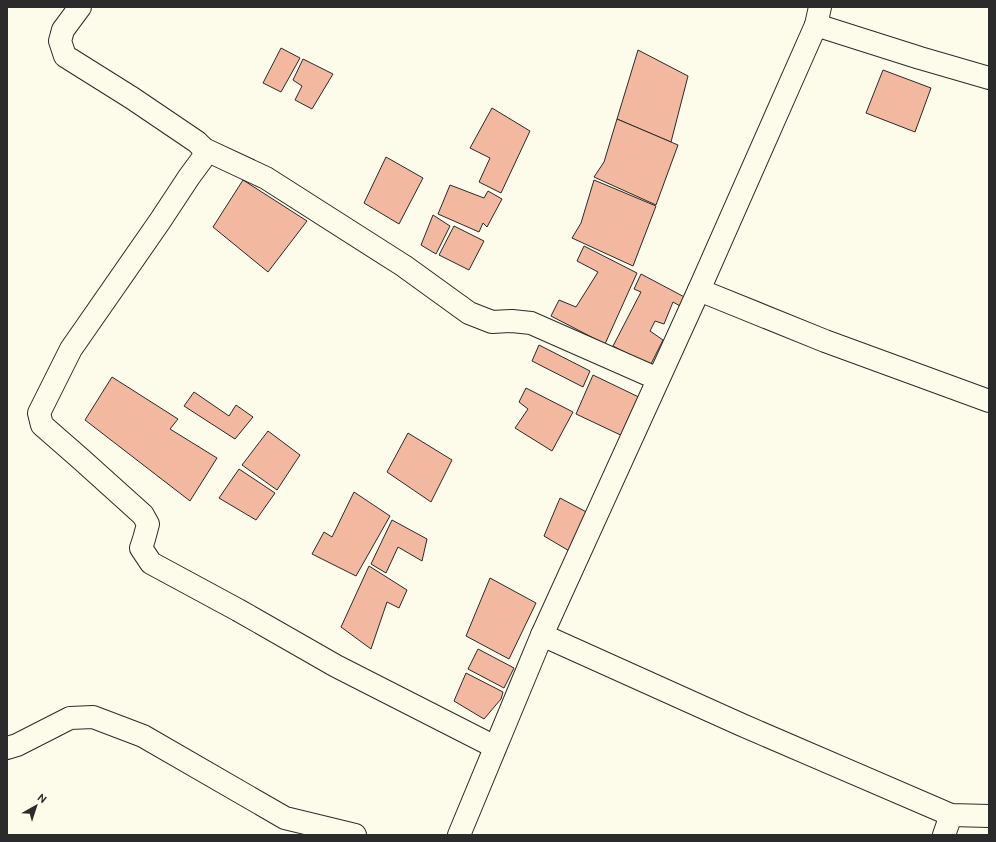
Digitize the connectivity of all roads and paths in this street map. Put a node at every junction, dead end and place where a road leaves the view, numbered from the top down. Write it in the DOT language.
graph roads {
  1 [pos="80,7"];
  2 [pos="818,16"];
  3 [pos="989,78"];
  4 [pos="204,149"];
  5 [pos="699,290"];
  6 [pos="658,379"];
  7 [pos="989,401"];
  8 [pos="542,635"];
  9 [pos="495,747"];
  10 [pos="7,748"];
  11 [pos="989,816"];
  12 [pos="948,825"];
  13 [pos="355,835"];
  14 [pos="458,835"];
  1 -- 4 [label="street"];
  2 -- 3 [label="street"];
  2 -- 5 [label="street"];
  4 -- 6 [label="street"];
  4 -- 9 [label="street"];
  5 -- 6 [label="street"];
  5 -- 7 [label="street"];
  6 -- 8 [label="street"];
  8 -- 9 [label="street"];
  8 -- 12 [label="street"];
  9 -- 14 [label="street"];
  10 -- 13 [label="street"];
  11 -- 12 [label="street"];
}
